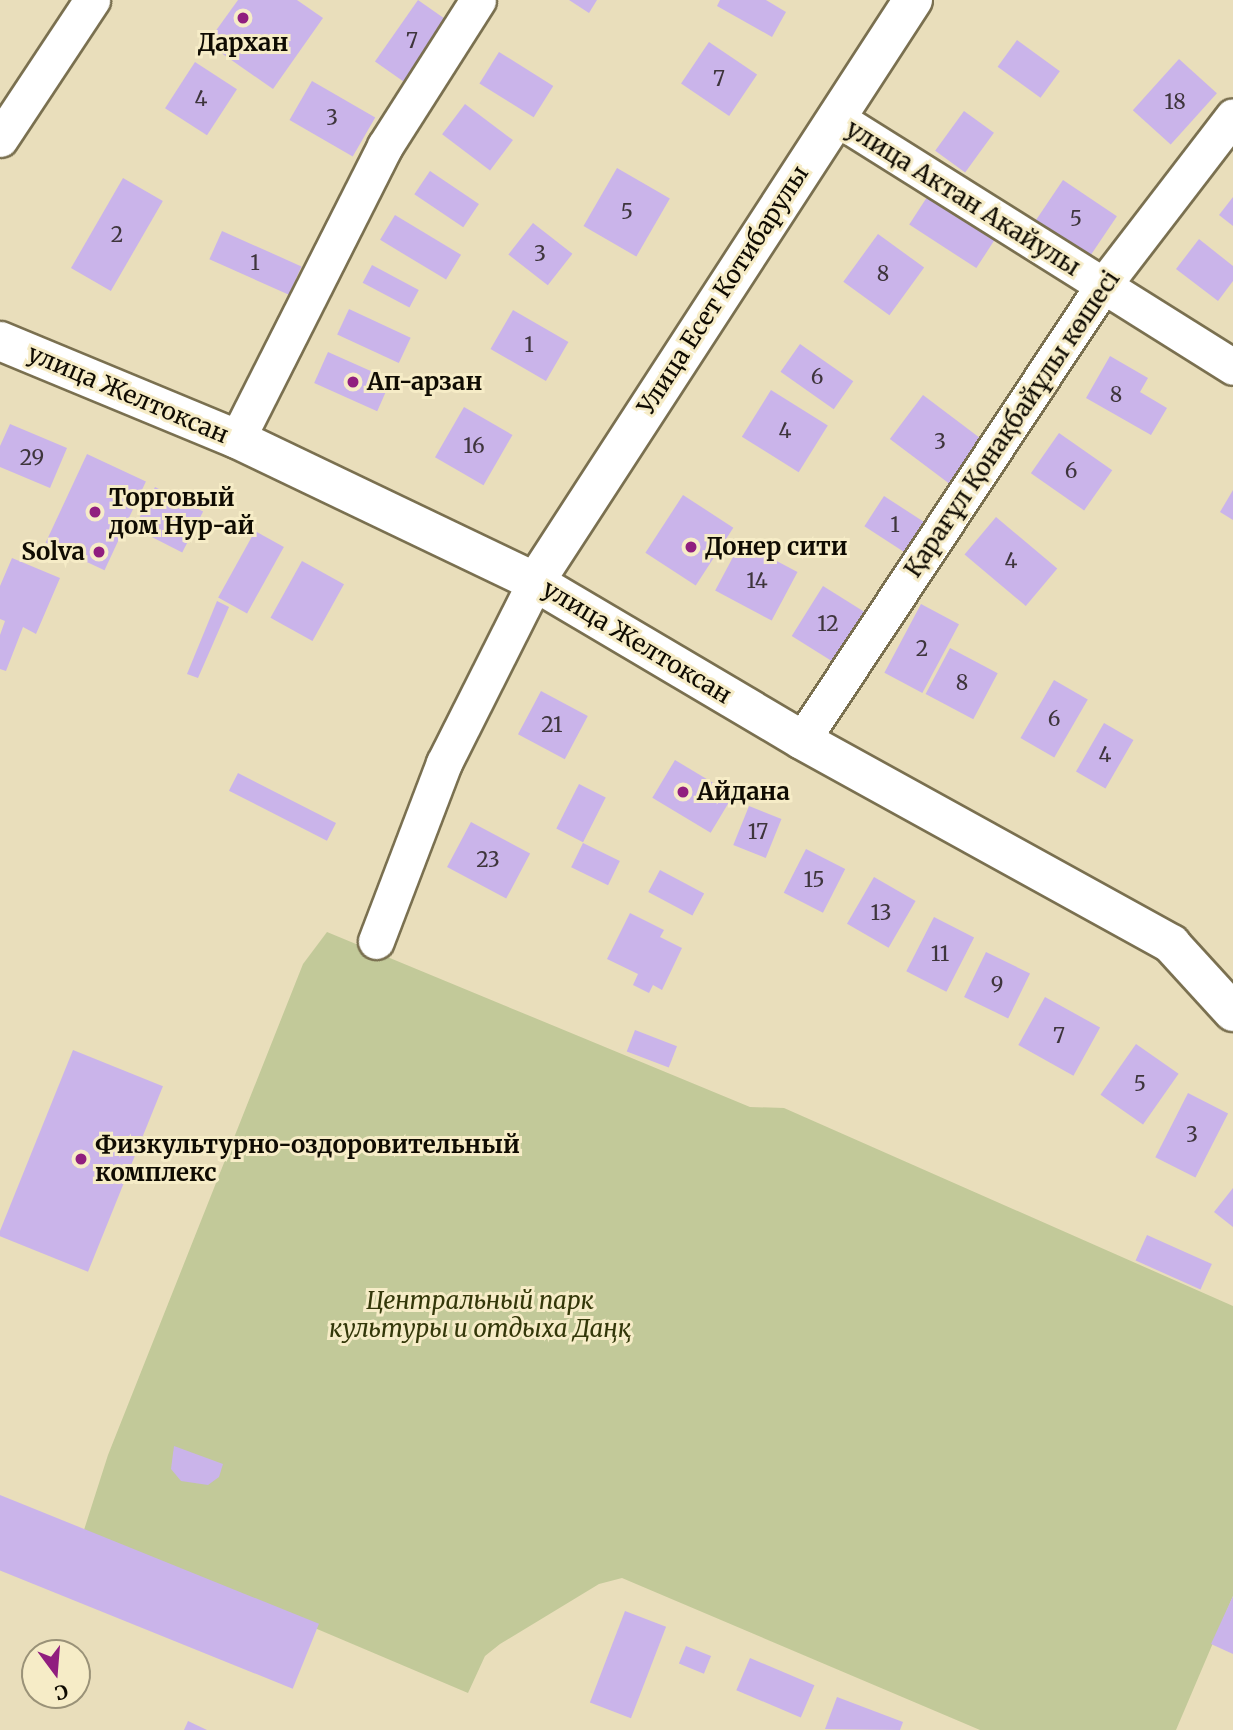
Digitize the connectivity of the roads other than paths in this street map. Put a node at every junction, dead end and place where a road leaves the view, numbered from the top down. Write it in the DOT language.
graph roads {
  1 [pos="92,0"];
  2 [pos="913,0"];
  3 [pos="471,2"];
  4 [pos="1233,116"];
  5 [pos="835,117"];
  6 [pos="0,139"];
  7 [pos="1102,287"];
  8 [pos="0,341"];
  9 [pos="1233,367"];
  10 [pos="237,439"];
  11 [pos="535,582"];
  12 [pos="802,740"];
  13 [pos="376,942"];
  14 [pos="1233,1012"];
  1 -- 6 [label="street"];
  2 -- 5 [label="main road, Улица Есет Котибарулы"];
  3 -- 10 [label="street"];
  4 -- 7 [label="street, Қарағұл Қонақбайұлы көшесі"];
  5 -- 7 [label="street, улица Актан Акайулы"];
  5 -- 11 [label="main road, Улица Есет Котибарулы"];
  7 -- 9 [label="street, улица Актан Акайулы"];
  7 -- 12 [label="street, Қарағұл Қонақбайұлы көшесі"];
  8 -- 10 [label="main road, улица Желтоксан"];
  10 -- 11 [label="main road, улица Желтоксан"];
  11 -- 12 [label="main road, улица Желтоксан"];
  11 -- 13 [label="street"];
  12 -- 14 [label="main road, улица Желтоксан"];
}
